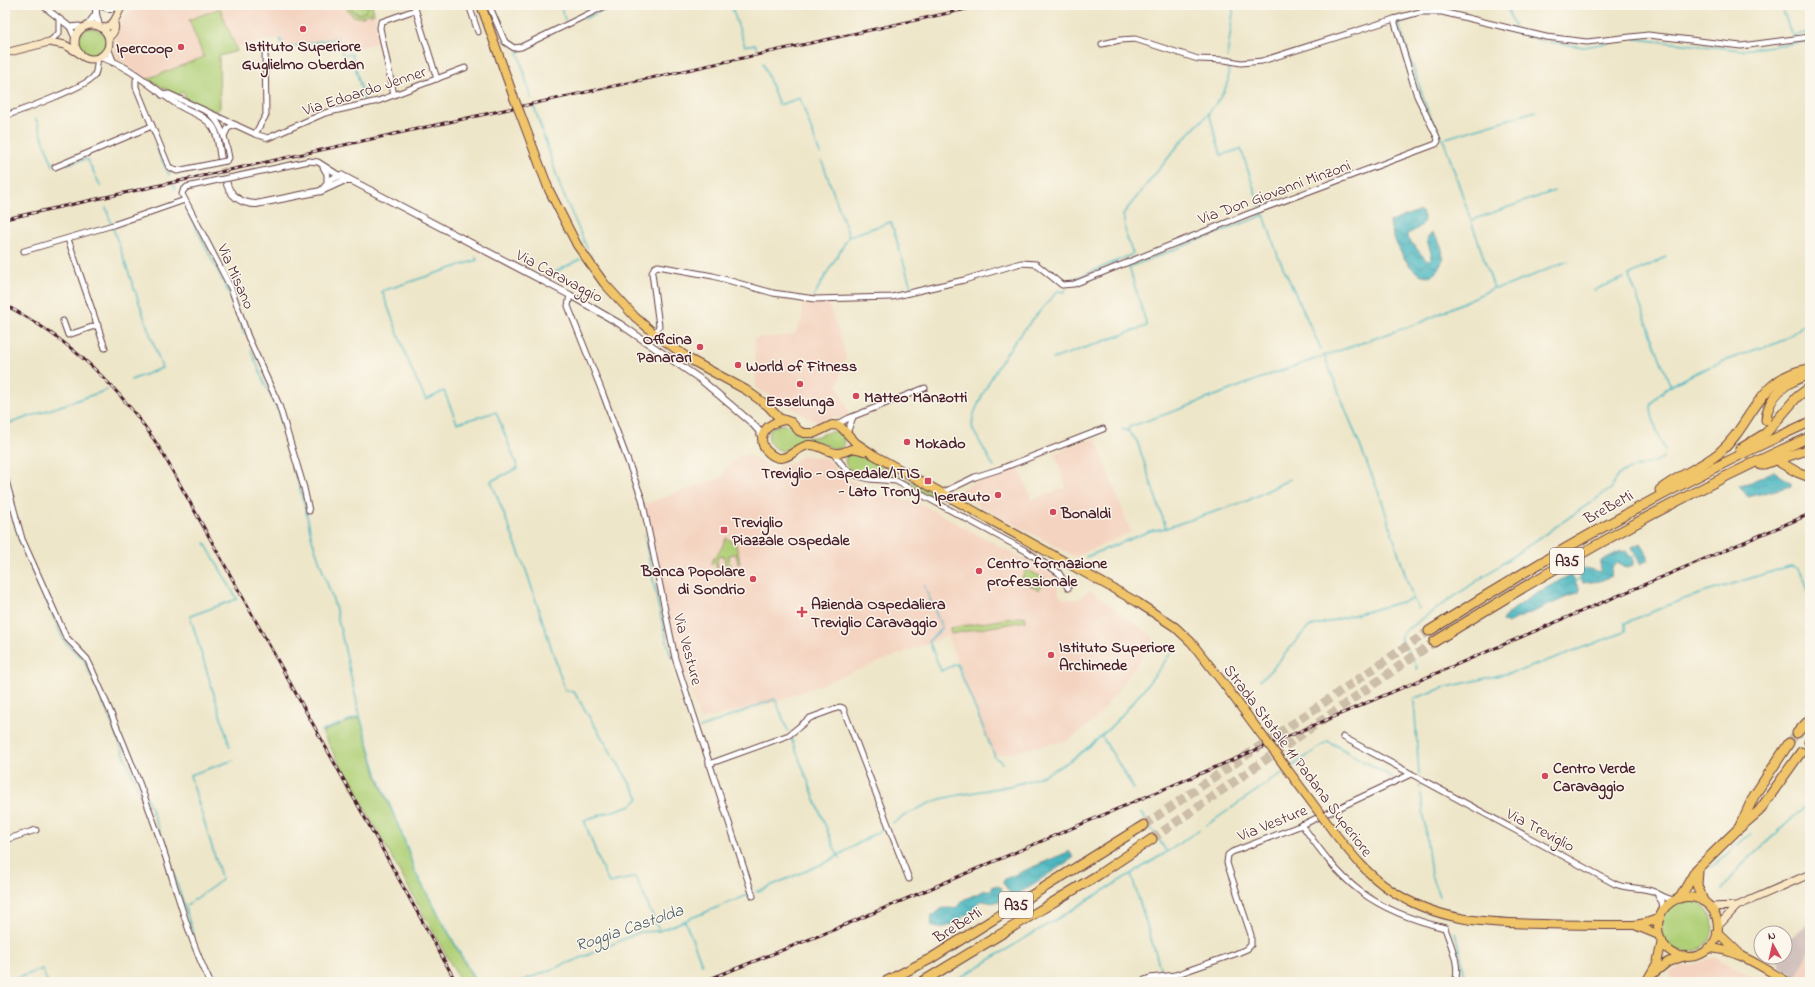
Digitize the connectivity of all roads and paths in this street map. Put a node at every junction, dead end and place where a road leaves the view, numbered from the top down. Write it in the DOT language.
graph roads {
  1 [pos="42,5"];
  2 [pos="96,5"];
  3 [pos="100,5"];
  4 [pos="123,5"];
  5 [pos="469,5"];
  6 [pos="481,5"];
  7 [pos="489,5"];
  8 [pos="607,5"];
  9 [pos="415,8"];
  10 [pos="96,14"];
  11 [pos="1394,19"];
  12 [pos="59,20"];
  13 [pos="114,23"];
  14 [pos="85,26"];
  15 [pos="70,27"];
  16 [pos="101,27"];
  17 [pos="478,32"];
  18 [pos="1810,37"];
  19 [pos="109,38"];
  20 [pos="75,40"];
  21 [pos="49,42"];
  22 [pos="1102,44"];
  23 [pos="65,45"];
  24 [pos="265,47"];
  25 [pos="108,49"];
  26 [pos="5,53"];
  27 [pos="79,53"];
  28 [pos="99,58"];
  29 [pos="113,62"];
  30 [pos="465,68"];
  31 [pos="123,69"];
  32 [pos="437,79"];
  33 [pos="136,80"];
  34 [pos="146,84"];
  35 [pos="162,95"];
  36 [pos="394,95"];
  37 [pos="210,114"];
  38 [pos="5,116"];
  39 [pos="152,126"];
  40 [pos="237,126"];
  41 [pos="255,134"];
  42 [pos="224,137"];
  43 [pos="224,160"];
  44 [pos="322,165"];
  45 [pos="55,167"];
  46 [pos="340,175"];
  47 [pos="227,179"];
  48 [pos="351,181"];
  49 [pos="336,184"];
  50 [pos="326,185"];
  51 [pos="321,191"];
  52 [pos="182,201"];
  53 [pos="68,239"];
  54 [pos="24,251"];
  55 [pos="570,295"];
  56 [pos="63,321"];
  57 [pos="98,325"];
  58 [pos="655,334"];
  59 [pos="105,348"];
  60 [pos="1810,369"];
  61 [pos="1810,375"];
  62 [pos="1810,387"];
  63 [pos="925,388"];
  64 [pos="760,400"];
  65 [pos="853,417"];
  66 [pos="784,420"];
  67 [pos="1766,420"];
  68 [pos="1810,422"];
  69 [pos="752,423"];
  70 [pos="835,425"];
  71 [pos="768,427"];
  72 [pos="1103,429"];
  73 [pos="848,434"];
  74 [pos="1810,437"];
  75 [pos="762,440"];
  76 [pos="1810,450"];
  77 [pos="845,451"];
  78 [pos="832,452"];
  79 [pos="874,455"];
  80 [pos="1781,462"];
  81 [pos="844,468"];
  82 [pos="5,477"];
  83 [pos="1810,477"];
  84 [pos="1678,486"];
  85 [pos="1704,487"];
  86 [pos="948,493"];
  87 [pos="1649,501"];
  88 [pos="309,511"];
  89 [pos="1040,548"];
  90 [pos="1068,588"];
  91 [pos="1429,631"];
  92 [pos="1434,642"];
  93 [pos="1810,719"];
  94 [pos="1797,734"];
  95 [pos="1343,737"];
  96 [pos="1789,743"];
  97 [pos="1801,752"];
  98 [pos="709,764"];
  99 [pos="1413,776"];
  100 [pos="1144,825"];
  101 [pos="1302,826"];
  102 [pos="1738,829"];
  103 [pos="36,830"];
  104 [pos="1152,839"];
  105 [pos="5,840"];
  106 [pos="1700,866"];
  107 [pos="1810,874"];
  108 [pos="910,879"];
  109 [pos="1658,895"];
  110 [pos="753,896"];
  111 [pos="1677,899"];
  112 [pos="1706,904"];
  113 [pos="1737,906"];
  114 [pos="1661,914"];
  115 [pos="1634,925"];
  116 [pos="1717,929"];
  117 [pos="1660,938"];
  118 [pos="1708,948"];
  119 [pos="1685,956"];
  120 [pos="1746,959"];
  121 [pos="1649,979"];
  122 [pos="210,982"];
  123 [pos="885,982"];
  124 [pos="922,982"];
  125 [pos="1139,982"];
  126 [pos="1455,982"];
  127 [pos="1788,982"];
  1 -- 12 [label="street"];
  2 -- 10 [label="street"];
  3 -- 4 [label="street"];
  4 -- 13 [label="main road"];
  5 -- 17 [label="street"];
  6 -- 58 [label="main road, Via Caravaggio, bridge"];
  7 -- 8 [label="street"];
  9 -- 32 [label="street"];
  9 -- 36 [label="street"];
  10 -- 14 [label="street"];
  10 -- 16 [label="street"];
  11 -- 18 [label="street"];
  11 -- 22 [label="street"];
  11 -- 58 [label="street, Via Don Giovanni Minzoni"];
  12 -- 15 [label="street"];
  12 -- 21 [label="street"];
  13 -- 16 [label="main road"];
  13 -- 19 [label="main road"];
  14 -- 15 [label="street"];
  14 -- 16 [label="main road"];
  14 -- 20 [label="main road"];
  15 -- 20 [label="street"];
  16 -- 19 [label="main road"];
  19 -- 25 [label="main road"];
  20 -- 23 [label="main road"];
  20 -- 27 [label="main road"];
  21 -- 23 [label="main road"];
  21 -- 26 [label="main road"];
  23 -- 27 [label="main road"];
  24 -- 41 [label="street"];
  25 -- 28 [label="main road"];
  25 -- 29 [label="street"];
  27 -- 28 [label="main road"];
  28 -- 29 [label="street"];
  28 -- 38 [label="street"];
  29 -- 31 [label="street"];
  30 -- 32 [label="street, Via Edoardo Jenner"];
  31 -- 33 [label="street"];
  31 -- 34 [label="street"];
  32 -- 36 [label="street, Via Edoardo Jenner"];
  33 -- 34 [label="street"];
  33 -- 39 [label="street"];
  34 -- 35 [label="street"];
  35 -- 37 [label="street, Via Edoardo Jenner"];
  35 -- 43 [label="street"];
  36 -- 41 [label="street, Via Edoardo Jenner"];
  37 -- 40 [label="street, Via Edoardo Jenner"];
  37 -- 42 [label="street"];
  39 -- 43 [label="street, bridge"];
  39 -- 45 [label="street"];
  40 -- 41 [label="street, Via Edoardo Jenner"];
  40 -- 42 [label="street"];
  42 -- 43 [label="street"];
  44 -- 46 [label="street, Via Misano"];
  44 -- 47 [label="street, Via Misano"];
  44 -- 50 [label="street"];
  46 -- 48 [label="street, Via Caravaggio"];
  46 -- 49 [label="street"];
  46 -- 50 [label="street"];
  47 -- 51 [label="street"];
  47 -- 88 [label="street, Via Misano, bridge"];
  48 -- 49 [label="street"];
  48 -- 55 [label="street, Via Caravaggio"];
  49 -- 51 [label="street"];
  50 -- 51 [label="street"];
  52 -- 53 [label="street"];
  53 -- 54 [label="street"];
  53 -- 57 [label="street"];
  55 -- 69 [label="street, Via Caravaggio"];
  55 -- 98 [label="street, Via Vesture"];
  56 -- 57 [label="street"];
  57 -- 59 [label="street"];
  58 -- 64 [label="main road, Via Caravaggio"];
  60 -- 87 [label="highway"];
  61 -- 67 [label="highway"];
  62 -- 84 [label="highway"];
  63 -- 65 [label="street, Via Caravaggio"];
  64 -- 66 [label="main road, Via Caravaggio"];
  64 -- 71 [label="main road, Via Caravaggio"];
  65 -- 70 [label="street, Via Caravaggio"];
  65 -- 73 [label="street"];
  66 -- 70 [label="main road, Via Caravaggio"];
  66 -- 71 [label="main road"];
  68 -- 84 [label="highway, BreBeMi / A35"];
  69 -- 71 [label="street, Via Caravaggio"];
  69 -- 75 [label="street, Via Caravaggio"];
  70 -- 73 [label="main road, Via Caravaggio"];
  71 -- 75 [label="main road"];
  72 -- 86 [label="street"];
  73 -- 77 [label="main road"];
  73 -- 79 [label="main road, Via Caravaggio"];
  74 -- 85 [label="highway, BreBeMi / A35"];
  75 -- 78 [label="main road, Via Caravaggio"];
  76 -- 85 [label="highway"];
  77 -- 78 [label="main road, Via Caravaggio"];
  77 -- 79 [label="main road, Via Caravaggio"];
  77 -- 81 [label="street"];
  78 -- 81 [label="street"];
  79 -- 86 [label="main road, Via Caravaggio"];
  80 -- 83 [label="highway"];
  81 -- 90 [label="street"];
  82 -- 122 [label="street"];
  84 -- 87 [label="highway, BreBeMi / A35"];
  85 -- 92 [label="highway, BreBeMi / A35"];
  86 -- 89 [label="main road, Via Caravaggio"];
  87 -- 91 [label="highway, BreBeMi / A35"];
  89 -- 115 [label="main road, Strada Statale 11 Padana Superiore, bridge"];
  93 -- 94 [label="highway"];
  95 -- 99 [label="street"];
  96 -- 102 [label="highway"];
  97 -- 102 [label="highway"];
  98 -- 108 [label="street"];
  98 -- 110 [label="street, Via Vesture"];
  99 -- 101 [label="street, Via Vesture"];
  99 -- 109 [label="street, Via Treviglio"];
  100 -- 123 [label="highway, BreBeMi / A35"];
  101 -- 125 [label="street, Via Vesture"];
  101 -- 126 [label="street"];
  102 -- 106 [label="highway"];
  103 -- 105 [label="street"];
  104 -- 124 [label="highway, BreBeMi / A35"];
  106 -- 111 [label="highway"];
  106 -- 112 [label="highway"];
  107 -- 113 [label="main road"];
  109 -- 111 [label="street, Via Treviglio"];
  109 -- 114 [label="street"];
  111 -- 112 [label="main road"];
  111 -- 114 [label="main road"];
  112 -- 113 [label="main road"];
  112 -- 116 [label="main road"];
  113 -- 116 [label="main road"];
  114 -- 115 [label="main road, Strada Statale 11 Padana Superiore"];
  114 -- 117 [label="main road"];
  115 -- 117 [label="main road, Strada Statale 11 Padana Superiore"];
  116 -- 118 [label="main road"];
  116 -- 120 [label="main road"];
  117 -- 119 [label="main road"];
  117 -- 121 [label="main road"];
  118 -- 119 [label="main road"];
  118 -- 120 [label="main road"];
  119 -- 121 [label="main road"];
  120 -- 127 [label="main road"];
}
